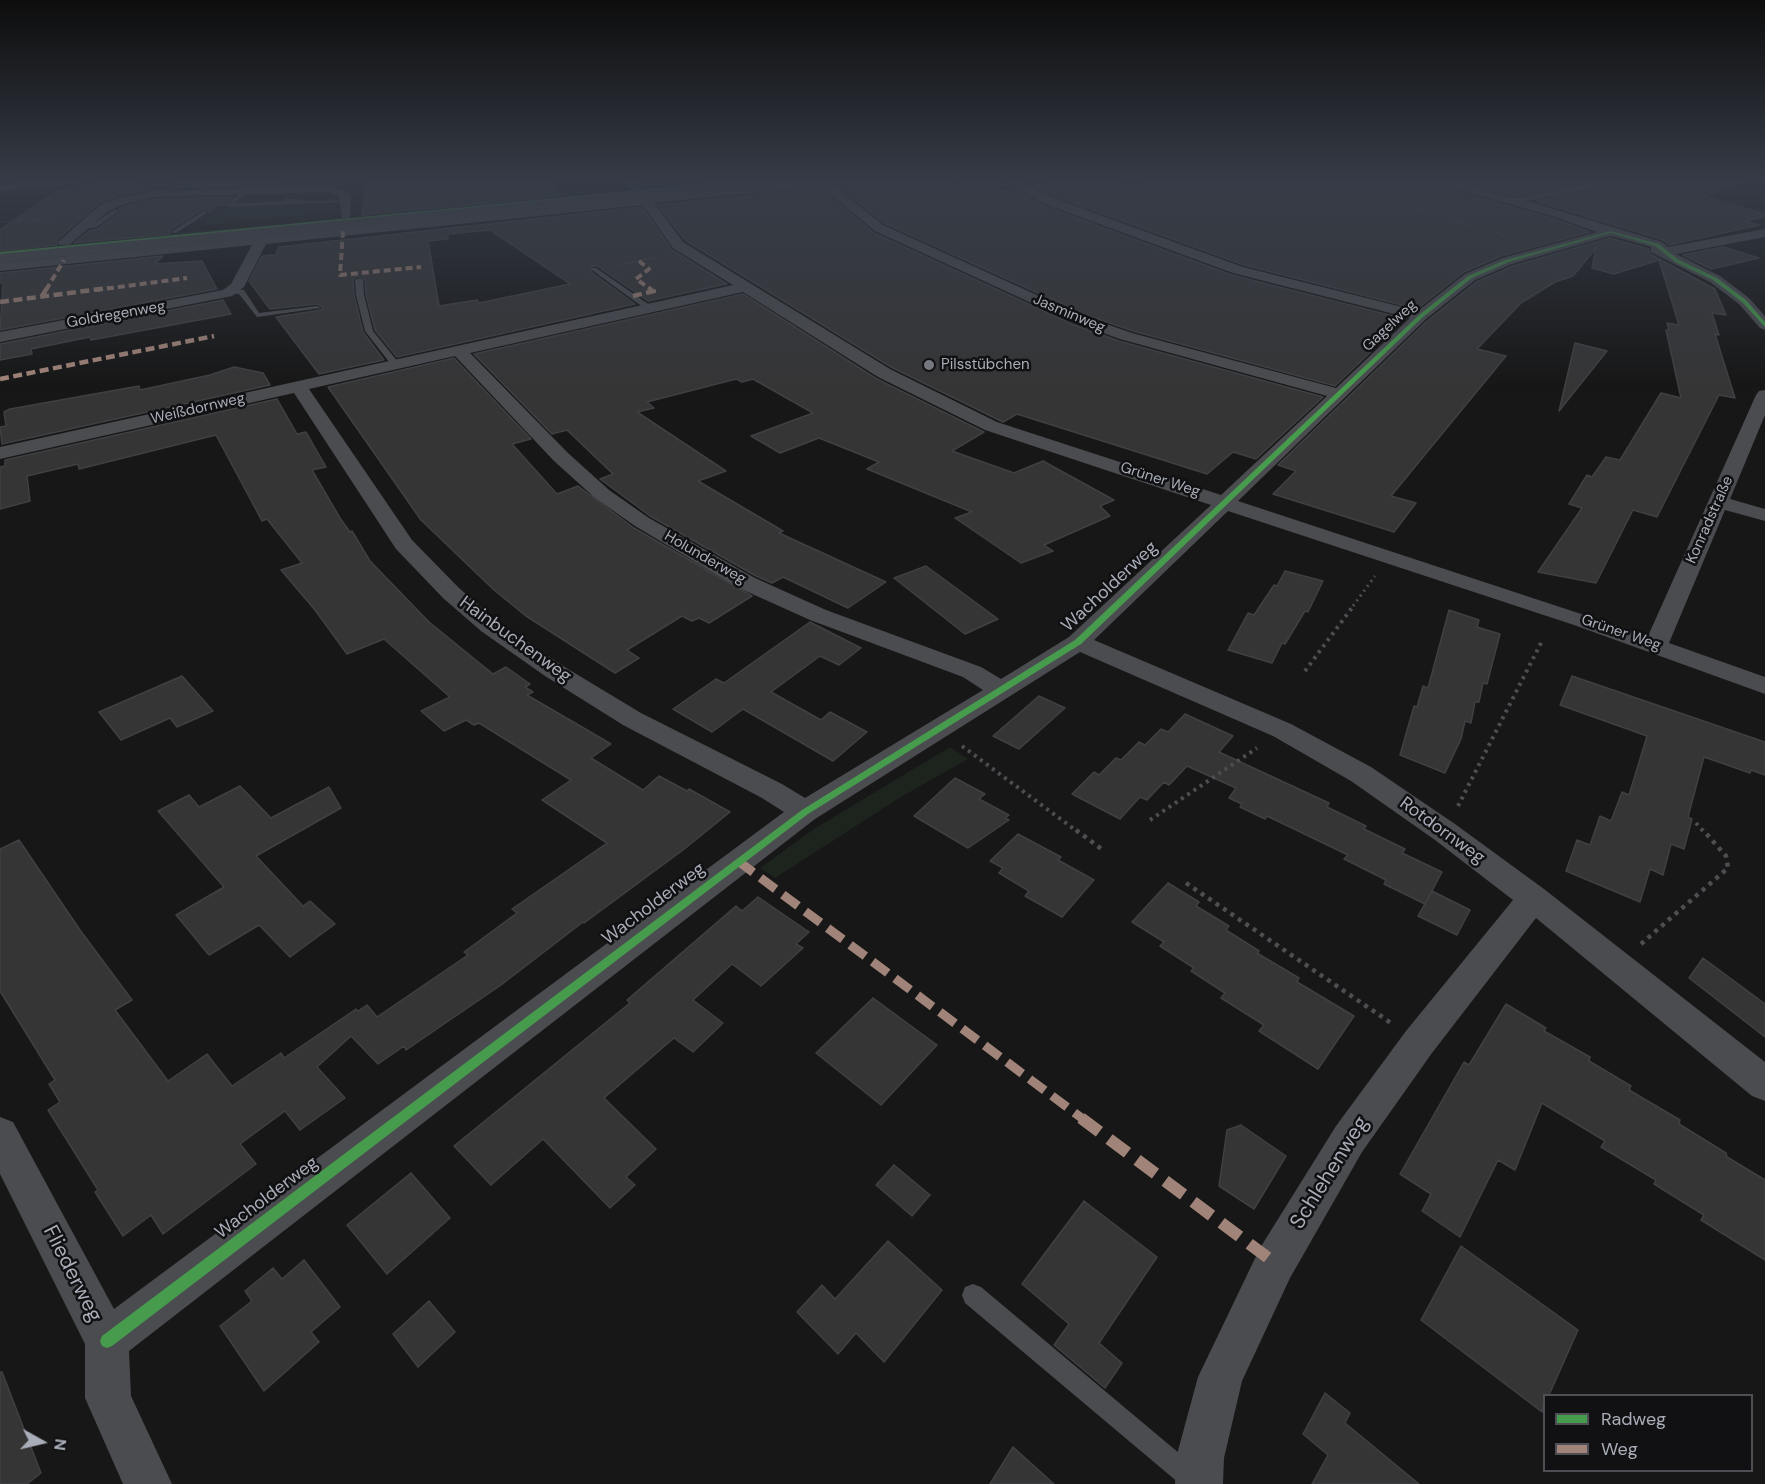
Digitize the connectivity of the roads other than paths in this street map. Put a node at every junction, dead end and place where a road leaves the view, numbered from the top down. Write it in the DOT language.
graph roads {
  1 [pos="82,249"];
  2 [pos="172,249"];
  3 [pos="256,249"];
  4 [pos="684,249"];
  5 [pos="925,249"];
  6 [pos="1181,249"];
  7 [pos="1550,249"];
  8 [pos="1655,249"];
  9 [pos="1679,249"];
  10 [pos="1665,252"];
  11 [pos="0,258"];
  12 [pos="0,267"];
  13 [pos="594,269"];
  14 [pos="359,280"];
  15 [pos="745,287"];
  16 [pos="1731,290"];
  17 [pos="231,291"];
  18 [pos="1754,291"];
  19 [pos="317,308"];
  20 [pos="650,308"];
  21 [pos="1421,316"];
  22 [pos="1765,325"];
  23 [pos="0,337"];
  24 [pos="459,351"];
  25 [pos="396,365"];
  26 [pos="298,386"];
  27 [pos="1339,394"];
  28 [pos="1765,396"];
  29 [pos="0,453"];
  30 [pos="1224,502"];
  31 [pos="1718,502"];
  32 [pos="1765,515"];
  33 [pos="1078,642"];
  34 [pos="1656,645"];
  35 [pos="1765,686"];
  36 [pos="1000,689"];
  37 [pos="805,812"];
  38 [pos="1533,898"];
  39 [pos="1765,1084"];
  40 [pos="0,1135"];
  41 [pos="973,1295"];
  42 [pos="107,1341"];
  43 [pos="148,1484"];
  44 [pos="1199,1484"];
  1 -- 11 [label="main road"];
  2 -- 12 [label="street"];
  3 -- 17 [label="street"];
  4 -- 15 [label="street, Grüner Weg"];
  5 -- 27 [label="street, Jasminweg"];
  6 -- 21 [label="street"];
  7 -- 21 [label="street, Gagelweg"];
  8 -- 10 [label="street"];
  9 -- 10 [label="street"];
  10 -- 16 [label="street"];
  13 -- 20 [label="lane"];
  14 -- 25 [label="lane"];
  15 -- 20 [label="street, Weißdornweg"];
  15 -- 30 [label="street, Grüner Weg"];
  16 -- 18 [label="street"];
  16 -- 22 [label="street"];
  17 -- 19 [label="lane"];
  17 -- 23 [label="street, Goldregenweg"];
  20 -- 24 [label="street, Weißdornweg"];
  21 -- 27 [label="street, Gagelweg"];
  24 -- 25 [label="street, Weißdornweg"];
  24 -- 36 [label="street, Holunderweg"];
  25 -- 26 [label="street, Weißdornweg"];
  26 -- 29 [label="street, Weißdornweg"];
  26 -- 37 [label="street, Hainbuchenweg"];
  27 -- 30 [label="street, Gagelweg"];
  28 -- 31 [label="street, Konradstraße"];
  30 -- 33 [label="street, Wacholderweg"];
  30 -- 34 [label="street, Grüner Weg"];
  31 -- 32 [label="street"];
  31 -- 34 [label="street, Konradstraße"];
  33 -- 36 [label="street, Wacholderweg"];
  33 -- 38 [label="street, Rotdornweg"];
  34 -- 35 [label="street, Grüner Weg"];
  36 -- 37 [label="street, Wacholderweg"];
  37 -- 42 [label="street, Wacholderweg"];
  38 -- 39 [label="street, Rotdornweg"];
  38 -- 44 [label="street, Schlehenweg"];
  40 -- 42 [label="street, Fliederweg"];
  41 -- 44 [label="lane"];
  42 -- 43 [label="street, Fliederweg"];
}
